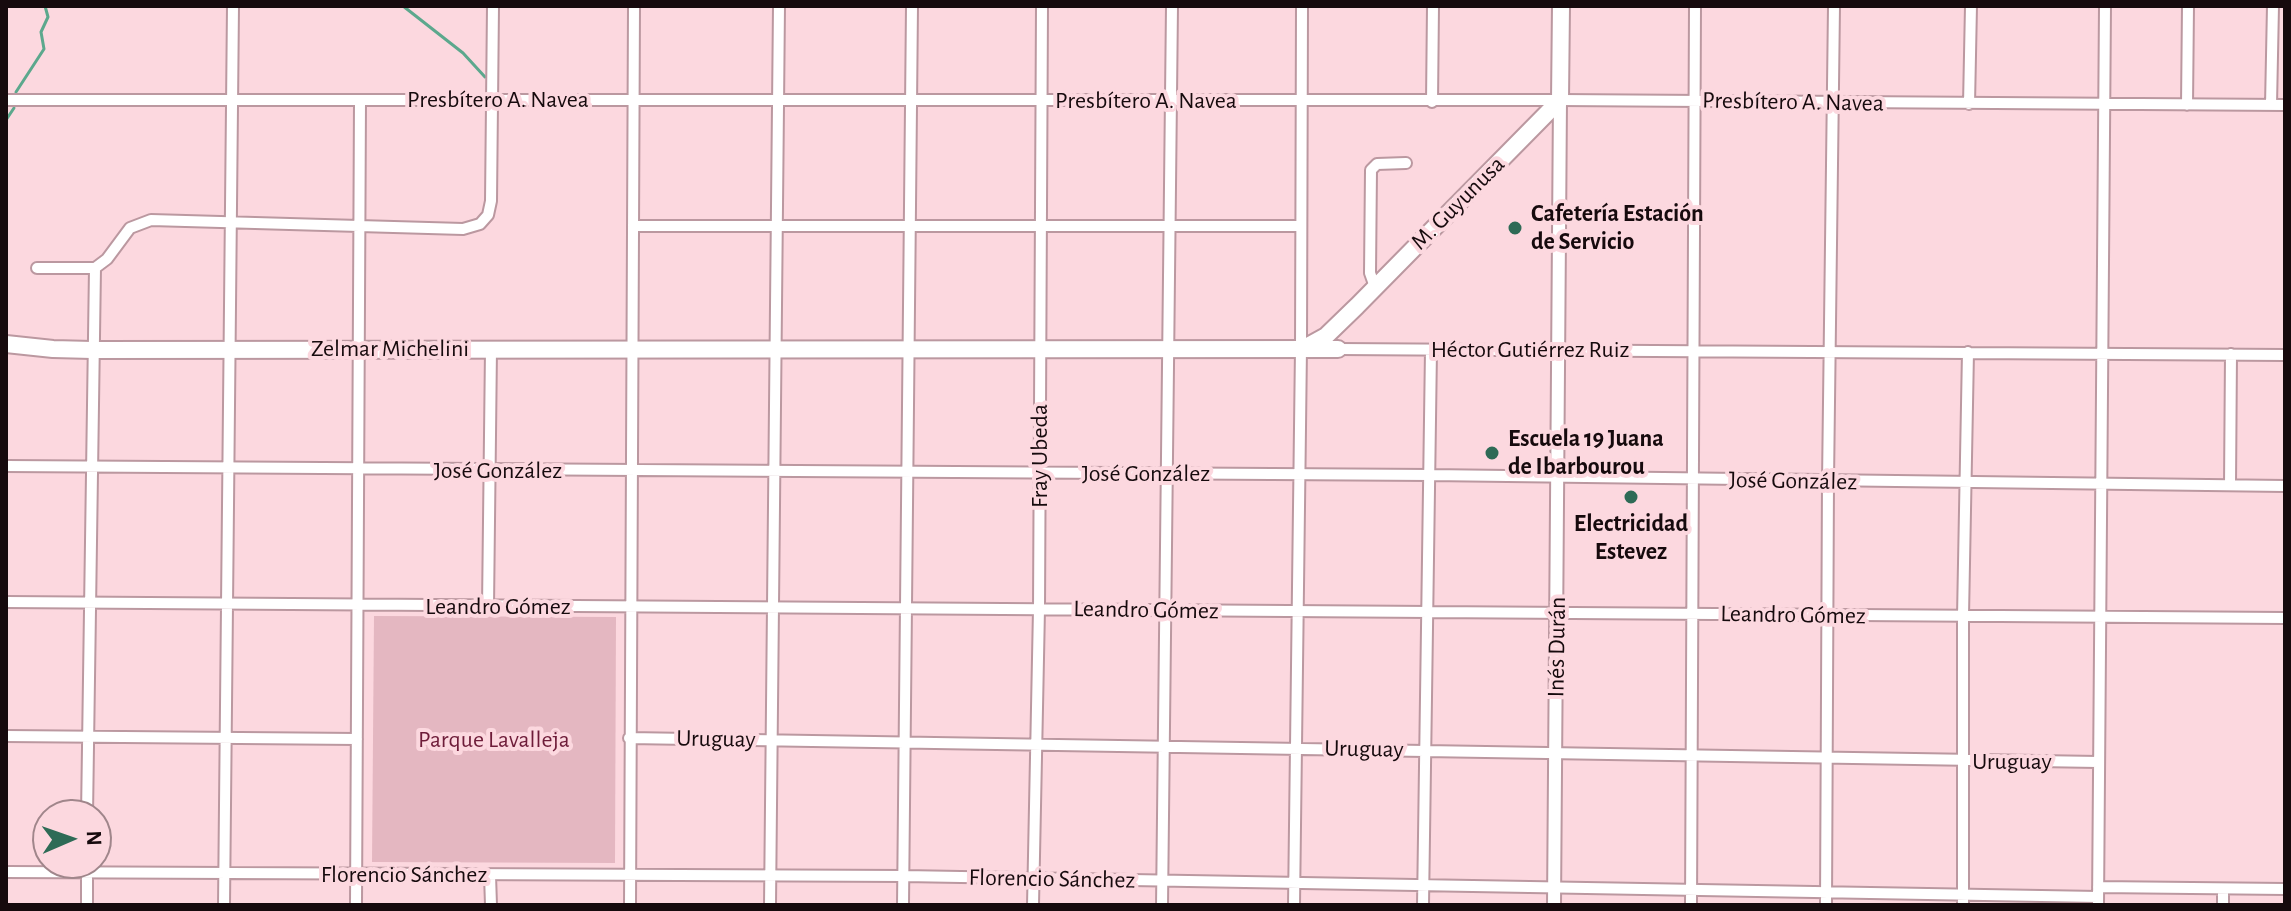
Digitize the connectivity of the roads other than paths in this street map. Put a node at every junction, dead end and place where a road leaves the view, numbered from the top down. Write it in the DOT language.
graph roads {
  1 [pos="233,6"];
  2 [pos="493,6"];
  3 [pos="634,6"];
  4 [pos="779,6"];
  5 [pos="912,6"];
  6 [pos="1042,6"];
  7 [pos="1172,6"];
  8 [pos="1302,6"];
  9 [pos="1433,6"];
  10 [pos="1561,6"];
  11 [pos="1695,6"];
  12 [pos="1834,6"];
  13 [pos="1971,6"];
  14 [pos="2105,6"];
  15 [pos="2188,6"];
  16 [pos="2273,6"];
  17 [pos="6,100"];
  18 [pos="493,100"];
  19 [pos="634,100"];
  20 [pos="1560,100"];
  21 [pos="232,101"];
  22 [pos="360,101"];
  23 [pos="778,101"];
  24 [pos="911,101"];
  25 [pos="1042,101"];
  26 [pos="1171,101"];
  27 [pos="1302,101"];
  28 [pos="1696,101"];
  29 [pos="1432,102"];
  30 [pos="1832,102"];
  31 [pos="1969,104"];
  32 [pos="2104,104"];
  33 [pos="2187,105"];
  34 [pos="2271,105"];
  35 [pos="2285,105"];
  36 [pos="1406,163"];
  37 [pos="231,223"];
  38 [pos="635,226"];
  39 [pos="776,226"];
  40 [pos="910,226"];
  41 [pos="1041,226"];
  42 [pos="1171,226"];
  43 [pos="1301,226"];
  44 [pos="360,227"];
  45 [pos="37,268"];
  46 [pos="95,268"];
  47 [pos="1375,287"];
  48 [pos="1357,306"];
  49 [pos="1334,328"];
  50 [pos="6,344"];
  51 [pos="1301,348"];
  52 [pos="229,349"];
  53 [pos="491,349"];
  54 [pos="1040,349"];
  55 [pos="1169,349"];
  56 [pos="1338,349"];
  57 [pos="1558,349"];
  58 [pos="92,350"];
  59 [pos="360,350"];
  60 [pos="634,350"];
  61 [pos="775,350"];
  62 [pos="909,350"];
  63 [pos="1431,350"];
  64 [pos="1694,350"];
  65 [pos="1830,351"];
  66 [pos="1968,352"];
  67 [pos="2103,353"];
  68 [pos="2231,354"];
  69 [pos="2285,355"];
  70 [pos="6,466"];
  71 [pos="91,467"];
  72 [pos="228,469"];
  73 [pos="359,470"];
  74 [pos="633,470"];
  75 [pos="490,471"];
  76 [pos="774,472"];
  77 [pos="907,473"];
  78 [pos="1040,473"];
  79 [pos="1299,474"];
  80 [pos="1168,475"];
  81 [pos="1430,475"];
  82 [pos="1558,478"];
  83 [pos="1693,480"];
  84 [pos="1828,481"];
  85 [pos="1967,483"];
  86 [pos="2102,484"];
  87 [pos="2230,485"];
  88 [pos="2285,486"];
  89 [pos="6,602"];
  90 [pos="89,604"];
  91 [pos="225,605"];
  92 [pos="357,605"];
  93 [pos="488,607"];
  94 [pos="632,608"];
  95 [pos="772,609"];
  96 [pos="907,609"];
  97 [pos="1039,609"];
  98 [pos="1166,611"];
  99 [pos="1298,611"];
  100 [pos="1427,611"];
  101 [pos="1557,612"];
  102 [pos="1692,613"];
  103 [pos="1828,615"];
  104 [pos="1963,616"];
  105 [pos="2100,617"];
  106 [pos="2285,618"];
  107 [pos="6,736"];
  108 [pos="88,737"];
  109 [pos="629,738"];
  110 [pos="225,739"];
  111 [pos="357,739"];
  112 [pos="771,740"];
  113 [pos="905,742"];
  114 [pos="1035,743"];
  115 [pos="1164,746"];
  116 [pos="1296,748"];
  117 [pos="1426,749"];
  118 [pos="1555,752"];
  119 [pos="1691,755"];
  120 [pos="1827,758"];
  121 [pos="1963,761"];
  122 [pos="2098,762"];
  123 [pos="87,799"];
  124 [pos="112,869"];
  125 [pos="32,871"];
  126 [pos="6,872"];
  127 [pos="224,874"];
  128 [pos="355,875"];
  129 [pos="490,875"];
  130 [pos="771,875"];
  131 [pos="629,876"];
  132 [pos="904,876"];
  133 [pos="87,879"];
  134 [pos="1033,879"];
  135 [pos="1162,882"];
  136 [pos="1294,884"];
  137 [pos="1424,886"];
  138 [pos="1554,888"];
  139 [pos="2223,889"];
  140 [pos="2285,889"];
  141 [pos="1691,891"];
  142 [pos="2098,896"];
  143 [pos="1826,899"];
  144 [pos="1963,900"];
  145 [pos="87,905"];
  146 [pos="224,905"];
  147 [pos="356,905"];
  148 [pos="491,905"];
  149 [pos="630,905"];
  150 [pos="770,905"];
  151 [pos="903,905"];
  152 [pos="1033,905"];
  153 [pos="1162,905"];
  154 [pos="1294,905"];
  155 [pos="1423,905"];
  156 [pos="1554,905"];
  157 [pos="1691,905"];
  158 [pos="2223,905"];
  1 -- 21 [label="street"];
  2 -- 18 [label="street"];
  3 -- 19 [label="street"];
  4 -- 23 [label="street"];
  5 -- 24 [label="street"];
  6 -- 25 [label="street, Fray Ubeda"];
  7 -- 26 [label="street"];
  8 -- 27 [label="street"];
  9 -- 29 [label="street"];
  10 -- 20 [label="highway, Inés Durán"];
  11 -- 28 [label="street"];
  12 -- 30 [label="street"];
  13 -- 31 [label="street"];
  14 -- 32 [label="street"];
  15 -- 33 [label="street"];
  16 -- 34 [label="street"];
  17 -- 21 [label="street, Presbítero A. Navea"];
  18 -- 19 [label="street, Presbítero A. Navea"];
  18 -- 22 [label="street, Presbítero A. Navea"];
  18 -- 44 [label="street"];
  19 -- 23 [label="street, Presbítero A. Navea"];
  19 -- 38 [label="street"];
  20 -- 28 [label="street, Presbítero A. Navea"];
  20 -- 29 [label="street, Presbítero A. Navea"];
  20 -- 47 [label="highway, M. Guyunusa"];
  20 -- 57 [label="street, Inés Durán"];
  21 -- 22 [label="street, Presbítero A. Navea"];
  21 -- 37 [label="street"];
  22 -- 44 [label="street"];
  23 -- 24 [label="street, Presbítero A. Navea"];
  23 -- 39 [label="street"];
  24 -- 25 [label="street, Presbítero A. Navea"];
  24 -- 40 [label="street"];
  25 -- 26 [label="street, Presbítero A. Navea"];
  25 -- 41 [label="street, Fray Ubeda"];
  26 -- 27 [label="street, Presbítero A. Navea"];
  26 -- 42 [label="street"];
  27 -- 29 [label="street, Presbítero A. Navea"];
  27 -- 43 [label="street"];
  28 -- 30 [label="street, Presbítero A. Navea"];
  28 -- 64 [label="street"];
  30 -- 31 [label="street, Presbítero A. Navea"];
  30 -- 65 [label="street"];
  31 -- 32 [label="street, Presbítero A. Navea"];
  32 -- 33 [label="street, Presbítero A. Navea"];
  32 -- 67 [label="street"];
  33 -- 34 [label="street, Presbítero A. Navea"];
  34 -- 35 [label="street, Presbítero A. Navea"];
  36 -- 47 [label="street"];
  37 -- 44 [label="street"];
  37 -- 46 [label="street"];
  37 -- 52 [label="street"];
  38 -- 39 [label="street"];
  38 -- 60 [label="street"];
  39 -- 40 [label="street"];
  39 -- 61 [label="street"];
  40 -- 41 [label="street"];
  40 -- 62 [label="street"];
  41 -- 42 [label="street"];
  41 -- 54 [label="street, Fray Ubeda"];
  42 -- 43 [label="street"];
  42 -- 55 [label="street"];
  43 -- 51 [label="street"];
  44 -- 59 [label="street"];
  45 -- 46 [label="street"];
  46 -- 58 [label="street"];
  47 -- 48 [label="highway, M. Guyunusa"];
  48 -- 49 [label="highway, M. Guyunusa"];
  48 -- 56 [label="highway, M. Guyunusa"];
  49 -- 51 [label="highway, M. Guyunusa"];
  49 -- 56 [label="highway"];
  50 -- 58 [label="highway, Zelmar Michelini"];
  51 -- 55 [label="highway, Héctor Gutiérrez Ruiz"];
  51 -- 56 [label="highway, Héctor Gutiérrez Ruiz"];
  51 -- 79 [label="street"];
  52 -- 58 [label="highway, Zelmar Michelini"];
  52 -- 59 [label="highway, Zelmar Michelini"];
  52 -- 72 [label="street"];
  53 -- 59 [label="highway, Zelmar Michelini"];
  53 -- 60 [label="highway, Zelmar Michelini"];
  53 -- 75 [label="street"];
  54 -- 55 [label="highway, Héctor Gutiérrez Ruiz"];
  54 -- 62 [label="highway, Héctor Gutiérrez Ruiz"];
  54 -- 78 [label="street, Fray Ubeda"];
  55 -- 80 [label="street"];
  56 -- 63 [label="street, Héctor Gutiérrez Ruiz"];
  57 -- 63 [label="street, Héctor Gutiérrez Ruiz"];
  57 -- 64 [label="street, Héctor Gutiérrez Ruiz"];
  57 -- 82 [label="street, Inés Durán"];
  58 -- 71 [label="street"];
  59 -- 73 [label="street"];
  60 -- 61 [label="highway, Zelmar Michelini"];
  60 -- 74 [label="street"];
  61 -- 62 [label="highway, Héctor Gutiérrez Ruiz"];
  61 -- 76 [label="street"];
  62 -- 77 [label="street"];
  63 -- 81 [label="street"];
  64 -- 65 [label="street, Héctor Gutiérrez Ruiz"];
  64 -- 83 [label="street"];
  65 -- 66 [label="street, Héctor Gutiérrez Ruiz"];
  65 -- 84 [label="street"];
  66 -- 67 [label="street, Héctor Gutiérrez Ruiz"];
  66 -- 85 [label="street"];
  67 -- 68 [label="street, Héctor Gutiérrez Ruiz"];
  67 -- 86 [label="street"];
  68 -- 69 [label="street, Héctor Gutiérrez Ruiz"];
  68 -- 87 [label="street"];
  70 -- 71 [label="street, José González"];
  71 -- 72 [label="street, José González"];
  71 -- 90 [label="street"];
  72 -- 73 [label="street, José González"];
  72 -- 91 [label="street"];
  73 -- 75 [label="street, José González"];
  73 -- 92 [label="street"];
  74 -- 75 [label="street, José González"];
  74 -- 76 [label="street, José González"];
  74 -- 94 [label="street"];
  75 -- 93 [label="street"];
  76 -- 77 [label="street, José González"];
  76 -- 95 [label="street"];
  77 -- 78 [label="street, José González"];
  77 -- 96 [label="street"];
  78 -- 80 [label="street, José González"];
  78 -- 97 [label="street, Fray Ubeda"];
  79 -- 80 [label="street, José González"];
  79 -- 81 [label="street, José González"];
  79 -- 99 [label="street"];
  80 -- 98 [label="street"];
  81 -- 82 [label="street, José González"];
  81 -- 100 [label="street"];
  82 -- 83 [label="street, José González"];
  82 -- 101 [label="street, Inés Durán"];
  83 -- 84 [label="street, José González"];
  83 -- 102 [label="street"];
  84 -- 85 [label="street, José González"];
  84 -- 103 [label="street"];
  85 -- 86 [label="street, José González"];
  85 -- 104 [label="street"];
  86 -- 87 [label="street, José González"];
  86 -- 105 [label="street"];
  87 -- 88 [label="street, José González"];
  89 -- 90 [label="street, Leandro Gómez"];
  90 -- 91 [label="street, Leandro Gómez"];
  90 -- 108 [label="street"];
  91 -- 92 [label="street, Leandro Gómez"];
  91 -- 110 [label="street"];
  92 -- 93 [label="street, Leandro Gómez"];
  92 -- 111 [label="street"];
  93 -- 94 [label="street, Leandro Gómez"];
  94 -- 95 [label="street, Leandro Gómez"];
  94 -- 109 [label="street"];
  95 -- 96 [label="street, Leandro Gómez"];
  95 -- 112 [label="street"];
  96 -- 97 [label="street, Leandro Gómez"];
  96 -- 113 [label="street"];
  97 -- 98 [label="street, Leandro Gómez"];
  97 -- 114 [label="street, Fray Ubeda"];
  98 -- 99 [label="street, Leandro Gómez"];
  98 -- 115 [label="street"];
  99 -- 100 [label="street, Leandro Gómez"];
  99 -- 116 [label="street"];
  100 -- 101 [label="street, Leandro Gómez"];
  100 -- 117 [label="street"];
  101 -- 102 [label="street, Leandro Gómez"];
  101 -- 118 [label="street, Inés Durán"];
  102 -- 103 [label="street, Leandro Gómez"];
  102 -- 119 [label="street"];
  103 -- 104 [label="street, Leandro Gómez"];
  103 -- 120 [label="street"];
  104 -- 105 [label="street, Leandro Gómez"];
  104 -- 121 [label="street"];
  105 -- 106 [label="street, Leandro Gómez"];
  105 -- 122 [label="street"];
  107 -- 108 [label="street"];
  108 -- 110 [label="street"];
  108 -- 123 [label="street"];
  109 -- 112 [label="street, Uruguay"];
  109 -- 131 [label="street"];
  110 -- 111 [label="street"];
  110 -- 127 [label="street"];
  111 -- 128 [label="street"];
  112 -- 113 [label="street, Uruguay"];
  112 -- 130 [label="street"];
  113 -- 114 [label="street, Uruguay"];
  113 -- 132 [label="street"];
  114 -- 115 [label="street, Uruguay"];
  114 -- 134 [label="street, Fray Ubeda"];
  115 -- 116 [label="street, Uruguay"];
  115 -- 135 [label="street"];
  116 -- 117 [label="street, Uruguay"];
  116 -- 136 [label="street"];
  117 -- 118 [label="street, Uruguay"];
  117 -- 137 [label="street"];
  118 -- 119 [label="street, Uruguay"];
  118 -- 138 [label="street, Inés Durán"];
  119 -- 120 [label="street, Uruguay"];
  119 -- 141 [label="street"];
  120 -- 121 [label="street, Uruguay"];
  120 -- 143 [label="street"];
  121 -- 122 [label="street, Uruguay"];
  121 -- 144 [label="street"];
  122 -- 142 [label="street"];
  124 -- 127 [label="street, Florencio Sánchez"];
  125 -- 126 [label="street, Florencio Sánchez"];
  127 -- 128 [label="street, Florencio Sánchez"];
  127 -- 146 [label="street"];
  128 -- 129 [label="street, Florencio Sánchez"];
  128 -- 147 [label="street"];
  129 -- 131 [label="street, Florencio Sánchez"];
  129 -- 148 [label="street"];
  130 -- 131 [label="street, Florencio Sánchez"];
  130 -- 132 [label="street, Florencio Sánchez"];
  130 -- 150 [label="street"];
  131 -- 149 [label="street"];
  132 -- 134 [label="street, Florencio Sánchez"];
  132 -- 151 [label="street"];
  133 -- 145 [label="street"];
  134 -- 135 [label="street, Florencio Sánchez"];
  134 -- 152 [label="street, Fray Ubeda"];
  135 -- 136 [label="street, Florencio Sánchez"];
  135 -- 153 [label="street"];
  136 -- 137 [label="street, Florencio Sánchez"];
  136 -- 154 [label="street"];
  137 -- 138 [label="street, Florencio Sánchez"];
  137 -- 155 [label="street"];
  138 -- 141 [label="street, Florencio Sánchez"];
  138 -- 156 [label="street, Inés Durán"];
  139 -- 140 [label="street, Florencio Sánchez"];
  139 -- 142 [label="street, Florencio Sánchez"];
  139 -- 158 [label="street"];
  141 -- 143 [label="street, Florencio Sánchez"];
  141 -- 157 [label="street"];
  142 -- 144 [label="street, Florencio Sánchez"];
  143 -- 144 [label="street, Florencio Sánchez"];
}
